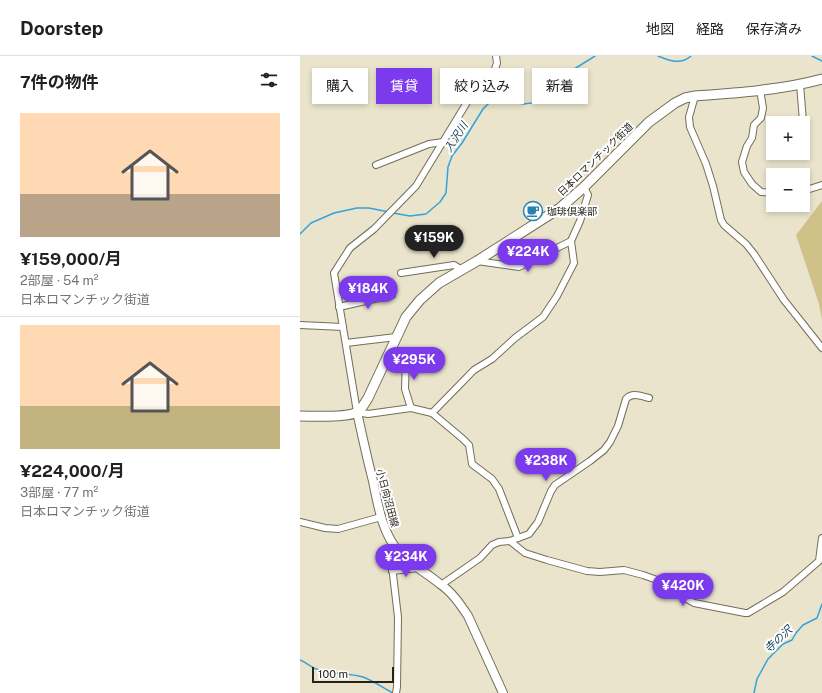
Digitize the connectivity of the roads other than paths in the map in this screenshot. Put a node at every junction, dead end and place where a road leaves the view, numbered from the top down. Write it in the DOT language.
graph roads {
  1 [pos="496,56"];
  2 [pos="822,79"];
  3 [pos="800,84"];
  4 [pos="760,90"];
  5 [pos="695,96"];
  6 [pos="803,116"];
  7 [pos="443,142"];
  8 [pos="376,165"];
  9 [pos="822,185"];
  10 [pos="584,187"];
  11 [pos="810,189"];
  12 [pos="766,192"];
  13 [pos="571,241"];
  14 [pos="477,261"];
  15 [pos="462,270"];
  16 [pos="401,273"];
  17 [pos="392,295"];
  18 [pos="339,307"];
  19 [pos="300,326"];
  20 [pos="343,327"];
  21 [pos="396,337"];
  22 [pos="346,343"];
  23 [pos="822,348"];
  24 [pos="406,356"];
  25 [pos="649,398"];
  26 [pos="411,408"];
  27 [pos="357,412"];
  28 [pos="432,413"];
  29 [pos="300,416"];
  30 [pos="381,517"];
  31 [pos="300,522"];
  32 [pos="518,538"];
  33 [pos="822,538"];
  34 [pos="510,542"];
  35 [pos="392,544"];
  36 [pos="418,568"];
  37 [pos="392,571"];
  38 [pos="441,585"];
  39 [pos="396,693"];
  40 [pos="503,693"];
  1 -- 7 [label="street"];
  2 -- 3 [label="highway, 日本ロマンチック街道"];
  3 -- 4 [label="highway, 日本ロマンチック街道"];
  3 -- 6 [label="street"];
  4 -- 5 [label="highway, 日本ロマンチック街道"];
  4 -- 12 [label="street"];
  5 -- 10 [label="highway, 日本ロマンチック街道"];
  5 -- 23 [label="street"];
  7 -- 8 [label="street"];
  7 -- 18 [label="street"];
  9 -- 11 [label="street"];
  10 -- 13 [label="street"];
  10 -- 14 [label="highway, 日本ロマンチック街道"];
  13 -- 14 [label="street"];
  13 -- 28 [label="street"];
  14 -- 15 [label="highway, 日本ロマンチック街道"];
  15 -- 16 [label="street"];
  15 -- 21 [label="highway, 日本ロマンチック街道"];
  17 -- 18 [label="street"];
  18 -- 20 [label="street"];
  19 -- 20 [label="street"];
  20 -- 22 [label="street"];
  21 -- 22 [label="street"];
  21 -- 27 [label="highway, 日本ロマンチック街道"];
  22 -- 27 [label="street"];
  24 -- 26 [label="street"];
  25 -- 32 [label="street"];
  26 -- 27 [label="street"];
  26 -- 28 [label="street"];
  27 -- 29 [label="highway"];
  27 -- 30 [label="main road, 小日向沼田線"];
  28 -- 32 [label="street"];
  30 -- 31 [label="street"];
  30 -- 35 [label="main road, 小日向沼田線"];
  32 -- 34 [label="street"];
  33 -- 34 [label="street"];
  34 -- 38 [label="street"];
  35 -- 36 [label="main road, 小日向沼田線"];
  35 -- 37 [label="street"];
  36 -- 37 [label="street"];
  36 -- 38 [label="main road, 小日向沼田線"];
  37 -- 39 [label="street"];
  38 -- 40 [label="main road, 小日向沼田線"];
}
